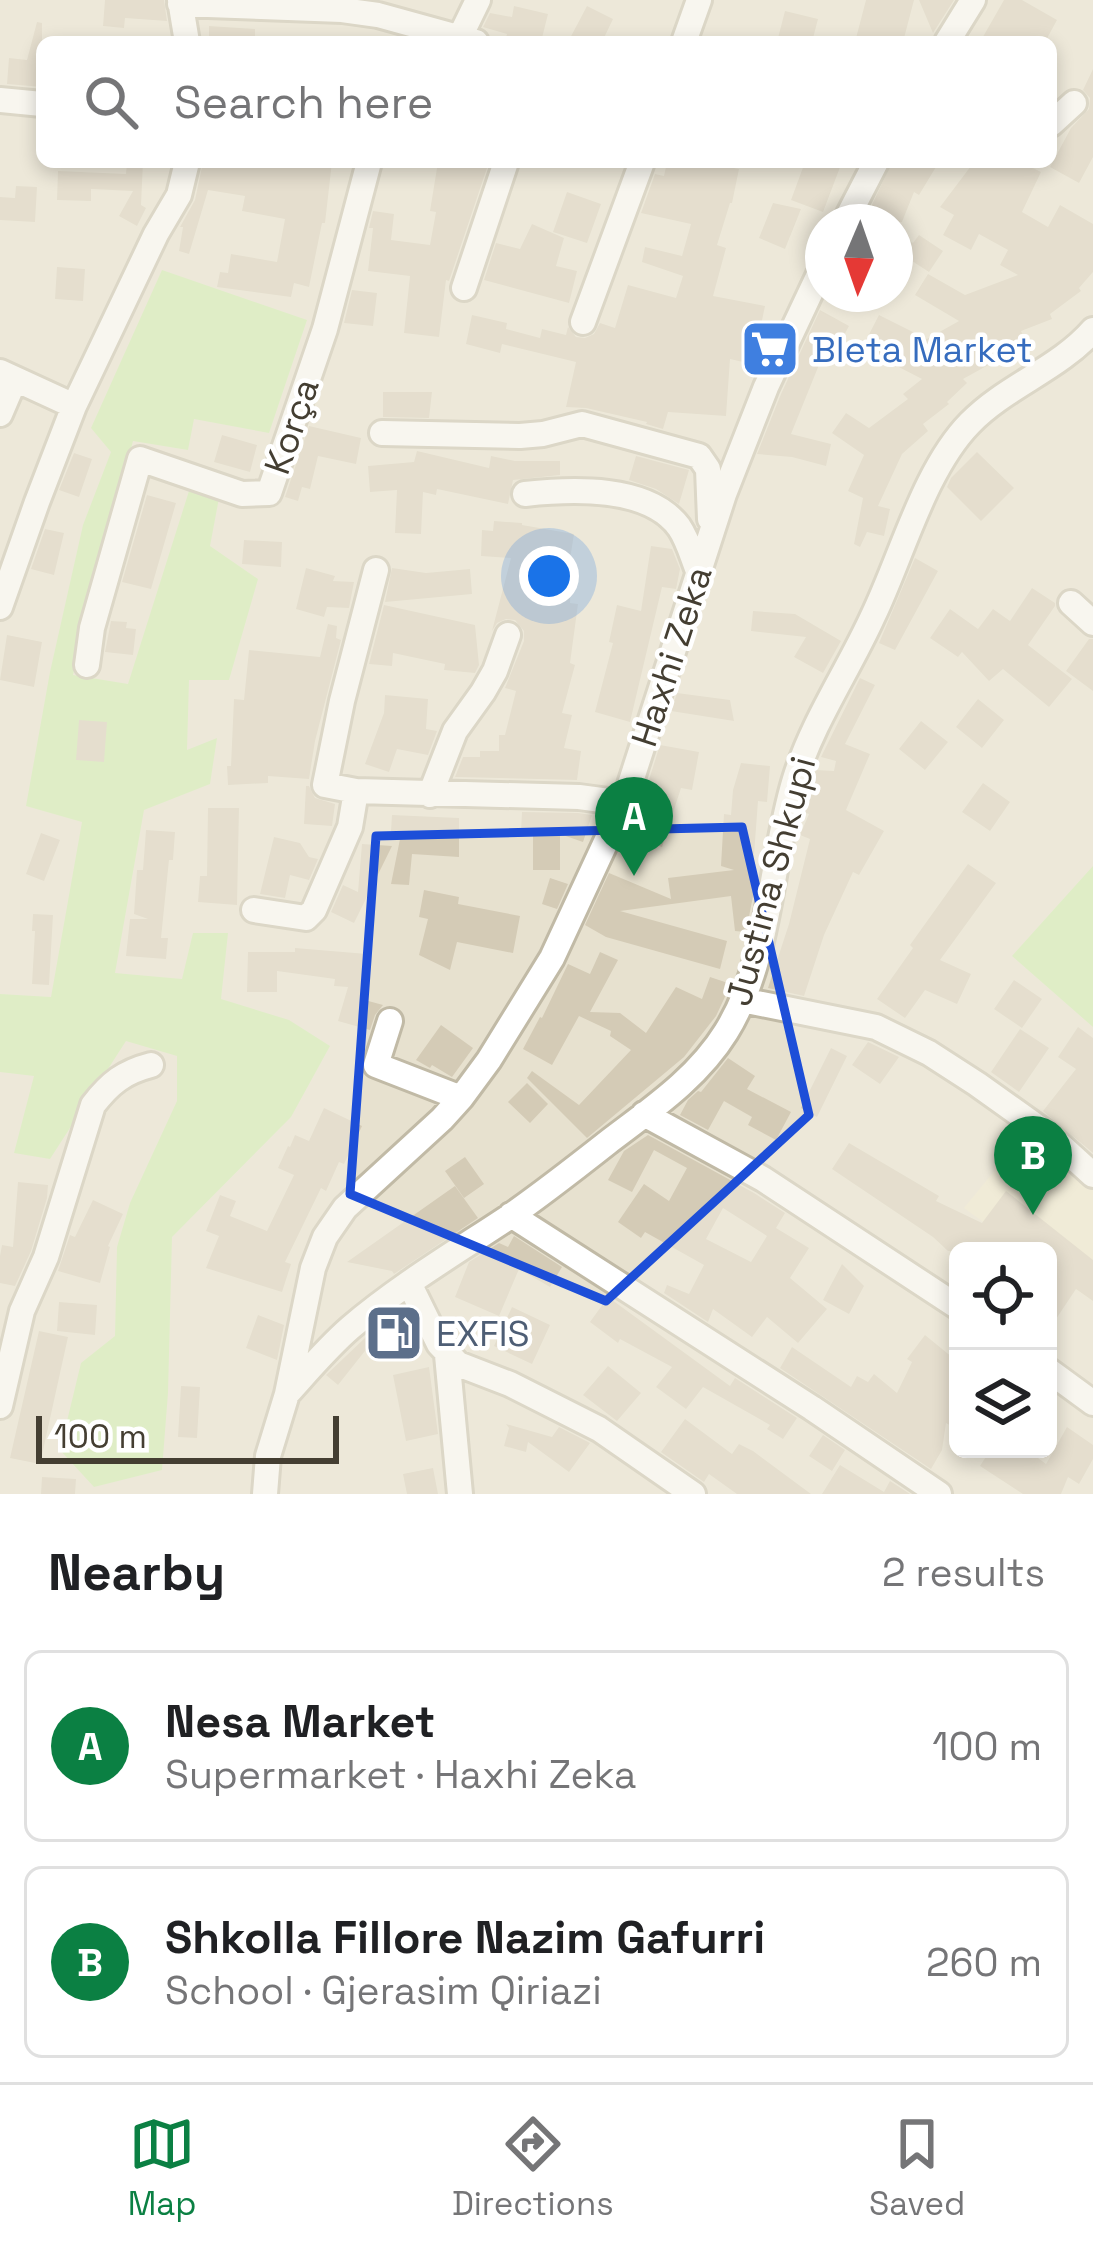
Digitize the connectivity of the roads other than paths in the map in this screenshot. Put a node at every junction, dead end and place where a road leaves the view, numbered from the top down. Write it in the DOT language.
graph roads {
  1 [pos="478,0"];
  2 [pos="699,0"];
  3 [pos="974,0"];
  4 [pos="180,2"];
  5 [pos="343,5"];
  6 [pos="406,33"];
  7 [pos="186,36"];
  8 [pos="469,36"];
  9 [pos="686,36"];
  10 [pos="951,36"];
  11 [pos="0,100"];
  12 [pos="36,103"];
  13 [pos="1074,103"];
  14 [pos="1057,119"];
  15 [pos="186,168"];
  16 [pos="368,168"];
  17 [pos="504,168"];
  18 [pos="640,168"];
  19 [pos="874,168"];
  20 [pos="855,204"];
  21 [pos="464,288"];
  22 [pos="805,304"];
  23 [pos="583,322"];
  24 [pos="1093,330"];
  25 [pos="1093,351"];
  26 [pos="8,375"];
  27 [pos="1036,375"];
  28 [pos="74,406"];
  29 [pos="0,414"];
  30 [pos="382,433"];
  31 [pos="525,494"];
  32 [pos="710,534"];
  33 [pos="376,569"];
  34 [pos="698,571"];
  35 [pos="1071,603"];
  36 [pos="0,607"];
  37 [pos="1093,623"];
  38 [pos="508,635"];
  39 [pos="87,665"];
  40 [pos="356,791"];
  41 [pos="430,794"];
  42 [pos="624,802"];
  43 [pos="254,910"];
  44 [pos="742,1000"];
  45 [pos="390,1021"];
  46 [pos="151,1065"];
  47 [pos="461,1098"];
  48 [pos="644,1114"];
  49 [pos="1093,1175"];
  50 [pos="512,1215"];
  51 [pos="410,1283"];
  52 [pos="949,1301"];
  53 [pos="447,1355"];
  54 [pos="1057,1377"];
  55 [pos="287,1394"];
  56 [pos="1093,1403"];
  57 [pos="0,1406"];
  58 [pos="265,1494"];
  59 [pos="460,1494"];
  60 [pos="693,1494"];
  61 [pos="938,1494"];
  1 -- 8 [label="street"];
  2 -- 9 [label="street"];
  3 -- 10 [label="street"];
  4 -- 5 [label="street"];
  4 -- 7 [label="street"];
  5 -- 6 [label="street"];
  11 -- 12 [label="street"];
  13 -- 14 [label="street"];
  15 -- 28 [label="street"];
  16 -- 39 [label="street, Korça"];
  17 -- 21 [label="street"];
  18 -- 23 [label="street"];
  19 -- 20 [label="street"];
  22 -- 32 [label="street, Haxhi Zeka"];
  24 -- 27 [label="street, Justina Shkupi"];
  25 -- 27 [label="street"];
  26 -- 28 [label="street"];
  26 -- 29 [label="street"];
  27 -- 44 [label="street, Justina Shkupi"];
  28 -- 36 [label="street"];
  30 -- 32 [label="street"];
  31 -- 34 [label="street"];
  32 -- 34 [label="street, Haxhi Zeka"];
  33 -- 40 [label="street"];
  34 -- 42 [label="street, Haxhi Zeka"];
  35 -- 37 [label="street"];
  38 -- 41 [label="street"];
  40 -- 41 [label="street"];
  40 -- 43 [label="street"];
  41 -- 42 [label="street"];
  42 -- 47 [label="street, Haxhi Zeka"];
  44 -- 48 [label="street, Justina Shkupi"];
  44 -- 49 [label="street"];
  45 -- 47 [label="street"];
  46 -- 57 [label="street"];
  47 -- 55 [label="street, Haxhi Zeka"];
  48 -- 50 [label="street, Justina Shkupi"];
  48 -- 52 [label="street"];
  50 -- 51 [label="street, Justina Shkupi"];
  50 -- 61 [label="street"];
  51 -- 53 [label="street"];
  51 -- 55 [label="street, Justina Shkupi"];
  53 -- 59 [label="street"];
  53 -- 60 [label="street"];
  54 -- 56 [label="street"];
  55 -- 58 [label="street, Haxhi Zeka"];
}
